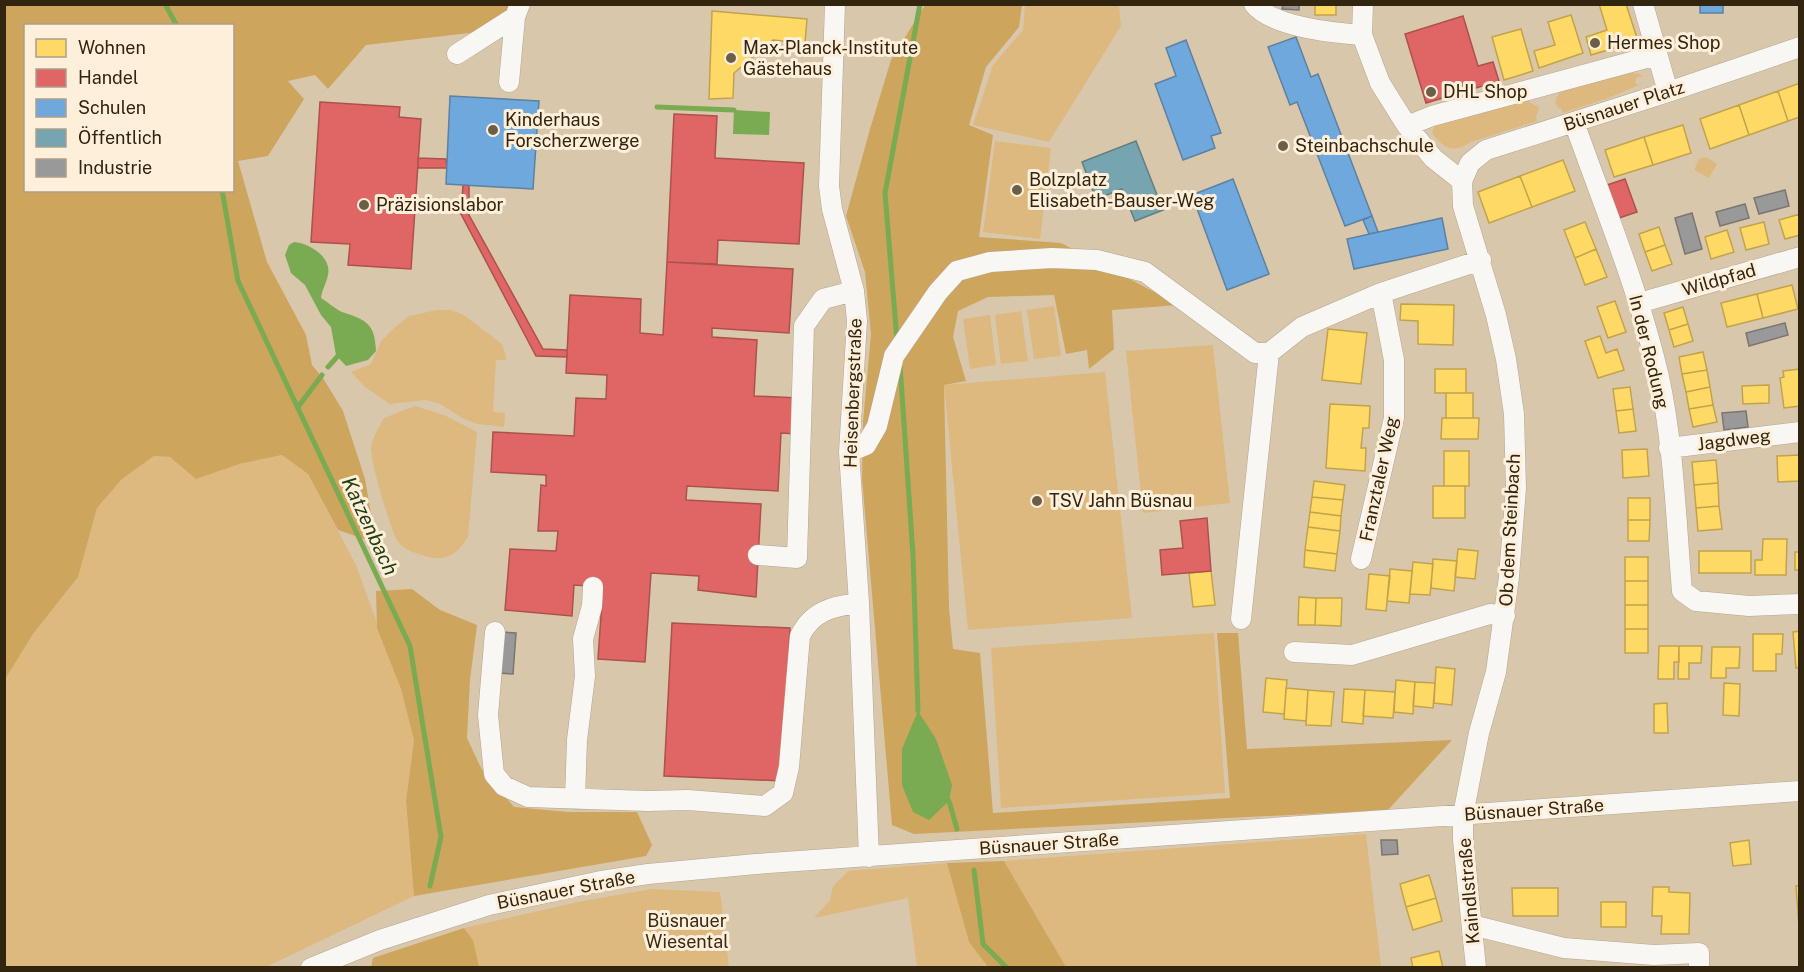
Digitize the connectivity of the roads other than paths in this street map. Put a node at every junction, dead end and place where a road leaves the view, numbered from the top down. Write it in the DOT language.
graph roads {
  1 [pos="835,4"];
  2 [pos="1254,4"];
  3 [pos="1363,4"];
  4 [pos="1643,4"];
  5 [pos="517,11"];
  6 [pos="1362,34"];
  7 [pos="1800,47"];
  8 [pos="457,54"];
  9 [pos="1657,55"];
  10 [pos="509,82"];
  11 [pos="1668,92"];
  12 [pos="1574,122"];
  13 [pos="1407,126"];
  14 [pos="1462,181"];
  15 [pos="1800,257"];
  16 [pos="1481,260"];
  17 [pos="854,291"];
  18 [pos="1381,292"];
  19 [pos="1639,303"];
  20 [pos="1269,352"];
  21 [pos="1800,432"];
  22 [pos="1669,448"];
  23 [pos="849,452"];
  24 [pos="758,555"];
  25 [pos="1362,559"];
  26 [pos="593,586"];
  27 [pos="859,603"];
  28 [pos="1800,604"];
  29 [pos="1505,616"];
  30 [pos="1241,619"];
  31 [pos="495,632"];
  32 [pos="1294,652"];
  33 [pos="1800,791"];
  34 [pos="575,799"];
  35 [pos="1463,815"];
  36 [pos="869,857"];
  37 [pos="1472,925"];
  38 [pos="311,968"];
  39 [pos="1476,968"];
  40 [pos="1699,968"];
  1 -- 17 [label="street, Heisenbergstraße"];
  2 -- 6 [label="street"];
  3 -- 6 [label="street"];
  4 -- 9 [label="street"];
  5 -- 8 [label="street"];
  5 -- 10 [label="street"];
  6 -- 13 [label="street"];
  7 -- 11 [label="street, Büsnauer Platz"];
  9 -- 11 [label="street"];
  9 -- 13 [label="street"];
  11 -- 12 [label="street, Büsnauer Platz"];
  12 -- 14 [label="street, Büsnauer Platz"];
  12 -- 19 [label="street, In der Rodung"];
  13 -- 14 [label="street"];
  14 -- 16 [label="street, Ob dem Steinbach"];
  15 -- 19 [label="street, Wildpfad"];
  16 -- 18 [label="street"];
  16 -- 29 [label="street, Ob dem Steinbach"];
  17 -- 23 [label="street, Heisenbergstraße"];
  17 -- 24 [label="street"];
  18 -- 20 [label="street"];
  18 -- 25 [label="street, Franztaler Weg"];
  19 -- 22 [label="street, In der Rodung"];
  20 -- 23 [label="street"];
  20 -- 30 [label="street"];
  21 -- 22 [label="street, Jagdweg"];
  22 -- 28 [label="street, In der Rodung"];
  23 -- 27 [label="street, Heisenbergstraße"];
  26 -- 34 [label="street"];
  27 -- 34 [label="street"];
  27 -- 36 [label="street, Heisenbergstraße"];
  29 -- 32 [label="street"];
  29 -- 35 [label="street, Ob dem Steinbach"];
  31 -- 34 [label="street"];
  33 -- 35 [label="street, Büsnauer Straße"];
  35 -- 36 [label="street, Büsnauer Straße"];
  35 -- 37 [label="street, Kaindlstraße"];
  36 -- 38 [label="street, Büsnauer Straße"];
  37 -- 39 [label="street, Kaindlstraße"];
  37 -- 40 [label="street"];
}
